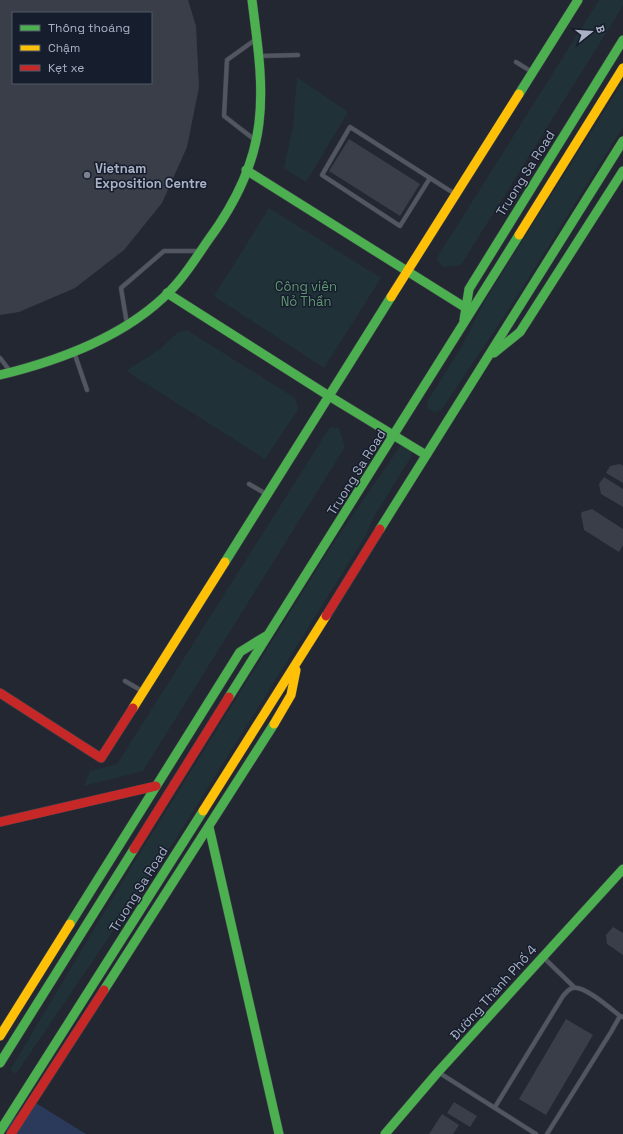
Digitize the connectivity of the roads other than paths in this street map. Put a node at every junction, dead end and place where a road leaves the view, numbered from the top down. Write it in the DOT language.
graph roads {
  1 [pos="252,0"];
  2 [pos="578,0"];
  3 [pos="257,39"];
  4 [pos="623,40"];
  5 [pos="298,55"];
  6 [pos="259,56"];
  7 [pos="516,62"];
  8 [pos="623,68"];
  9 [pos="533,72"];
  10 [pos="256,141"];
  11 [pos="623,141"];
  12 [pos="246,170"];
  13 [pos="623,171"];
  14 [pos="430,178"];
  15 [pos="456,195"];
  16 [pos="497,243"];
  17 [pos="200,251"];
  18 [pos="510,252"];
  19 [pos="407,271"];
  20 [pos="536,280"];
  21 [pos="549,288"];
  22 [pos="167,293"];
  23 [pos="466,308"];
  24 [pos="127,324"];
  25 [pos="464,325"];
  26 [pos="74,352"];
  27 [pos="0,358"];
  28 [pos="484,361"];
  29 [pos="12,372"];
  30 [pos="0,375"];
  31 [pos="87,390"];
  32 [pos="329,396"];
  33 [pos="394,435"];
  34 [pos="426,455"];
  35 [pos="249,484"];
  36 [pos="267,495"];
  37 [pos="270,633"];
  38 [pos="298,661"];
  39 [pos="126,681"];
  40 [pos="143,692"];
  41 [pos="0,693"];
  42 [pos="156,786"];
  43 [pos="0,822"];
  44 [pos="209,827"];
  45 [pos="623,869"];
  46 [pos="543,957"];
  47 [pos="574,987"];
  48 [pos="621,1016"];
  49 [pos="0,1036"];
  50 [pos="0,1063"];
  51 [pos="438,1072"];
  52 [pos="495,1107"];
  53 [pos="0,1131"];
  54 [pos="11,1134"];
  55 [pos="280,1134"];
  56 [pos="385,1134"];
  57 [pos="536,1134"];
  58 [pos="547,1134"];
  1 -- 3 [label="main road"];
  2 -- 9 [label="main road"];
  3 -- 6 [label="main road"];
  3 -- 10 [label="lane"];
  4 -- 16 [label="main road, Truong Sa Road"];
  5 -- 6 [label="lane"];
  6 -- 10 [label="main road"];
  7 -- 9 [label="lane"];
  8 -- 18 [label="main road, Truong Sa Road"];
  9 -- 15 [label="main road"];
  10 -- 12 [label="main road"];
  11 -- 20 [label="main road, Truong Sa Road"];
  12 -- 17 [label="main road"];
  12 -- 19 [label="main road"];
  13 -- 21 [label="main road, Truong Sa Road"];
  14 -- 14 [label="lane"];
  14 -- 15 [label="lane"];
  15 -- 19 [label="main road"];
  16 -- 18 [label="main road"];
  16 -- 23 [label="main road, Truong Sa Road"];
  17 -- 22 [label="main road"];
  17 -- 24 [label="lane"];
  18 -- 25 [label="main road, Truong Sa Road"];
  19 -- 23 [label="main road"];
  19 -- 32 [label="main road"];
  20 -- 21 [label="main road"];
  20 -- 28 [label="main road, Truong Sa Road"];
  21 -- 28 [label="main road, Truong Sa Road"];
  22 -- 24 [label="main road"];
  22 -- 32 [label="main road"];
  23 -- 25 [label="main road, Truong Sa Road"];
  24 -- 26 [label="main road"];
  25 -- 33 [label="main road, Truong Sa Road"];
  26 -- 29 [label="main road"];
  26 -- 31 [label="lane"];
  27 -- 29 [label="lane"];
  28 -- 34 [label="main road, Truong Sa Road"];
  29 -- 30 [label="main road"];
  32 -- 33 [label="main road"];
  32 -- 36 [label="main road"];
  33 -- 34 [label="main road"];
  33 -- 37 [label="main road, Truong Sa Road"];
  34 -- 38 [label="main road, Truong Sa Road"];
  35 -- 36 [label="lane"];
  36 -- 40 [label="main road"];
  37 -- 42 [label="main road, Truong Sa Road"];
  37 -- 50 [label="main road, Truong Sa Road"];
  38 -- 44 [label="main road, Truong Sa Road"];
  38 -- 53 [label="main road, Truong Sa Road"];
  39 -- 40 [label="lane"];
  40 -- 41 [label="main road"];
  42 -- 43 [label="main road"];
  42 -- 49 [label="main road, Truong Sa Road"];
  44 -- 54 [label="main road, Truong Sa Road"];
  44 -- 55 [label="main road"];
  45 -- 46 [label="main road, Đường Thành Phố 4"];
  46 -- 47 [label="lane"];
  46 -- 51 [label="main road, Đường Thành Phố 4"];
  47 -- 48 [label="lane"];
  47 -- 52 [label="lane"];
  48 -- 58 [label="lane"];
  51 -- 52 [label="lane"];
  51 -- 56 [label="main road, Đường Thành Phố 4"];
  52 -- 57 [label="lane"];
}
